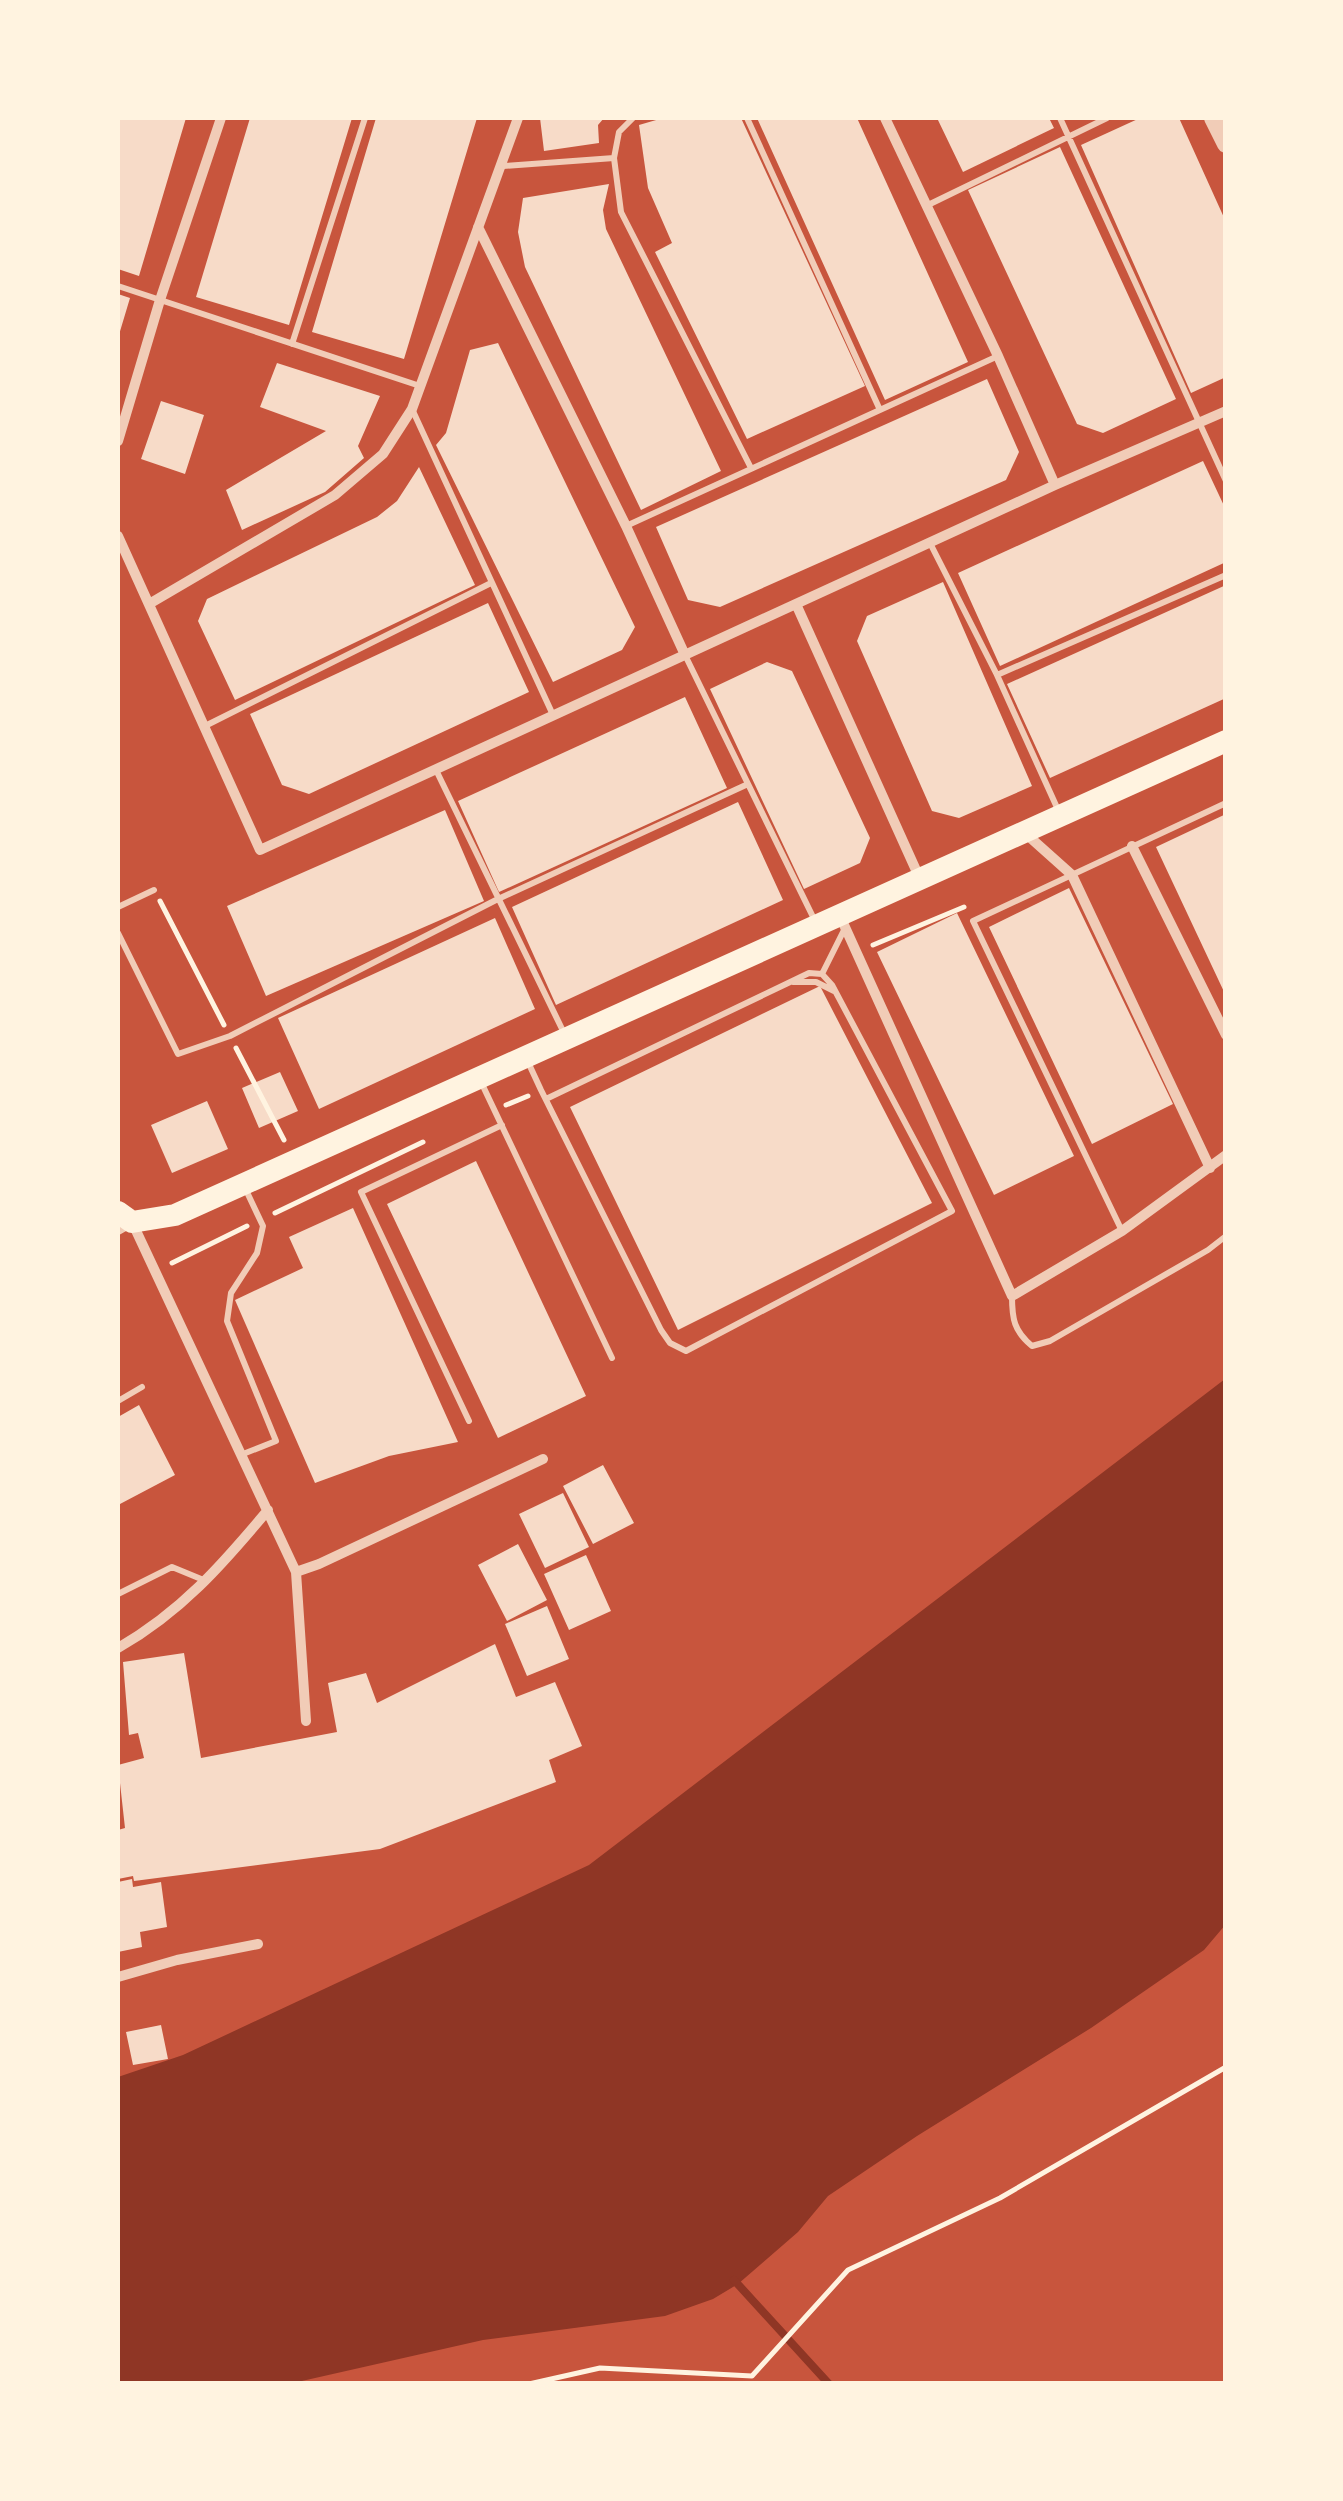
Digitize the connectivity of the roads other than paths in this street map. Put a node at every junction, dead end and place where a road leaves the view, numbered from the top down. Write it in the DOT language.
graph roads {
  1 [pos="221,118"];
  2 [pos="365,118"];
  3 [pos="518,118"];
  4 [pos="633,118"];
  5 [pos="747,118"];
  6 [pos="885,118"];
  7 [pos="1060,118"];
  8 [pos="1107,118"];
  9 [pos="1213,118"];
  10 [pos="1068,134"];
  11 [pos="1226,144"];
  12 [pos="614,158"];
  13 [pos="503,166"];
  14 [pos="928,206"];
  15 [pos="478,227"];
  16 [pos="118,286"];
  17 [pos="160,300"];
  18 [pos="292,344"];
  19 [pos="998,356"];
  20 [pos="422,387"];
  21 [pos="412,409"];
  22 [pos="880,410"];
  23 [pos="1226,411"];
  24 [pos="1200,423"];
  25 [pos="118,441"];
  26 [pos="751,469"];
  27 [pos="1226,482"];
  28 [pos="1055,485"];
  29 [pos="626,526"];
  30 [pos="118,536"];
  31 [pos="930,543"];
  32 [pos="1226,575"];
  33 [pos="491,583"];
  34 [pos="149,604"];
  35 [pos="796,604"];
  36 [pos="685,655"];
  37 [pos="997,675"];
  38 [pos="554,716"];
  39 [pos="206,725"];
  40 [pos="1226,741"];
  41 [pos="436,770"];
  42 [pos="748,784"];
  43 [pos="1226,803"];
  44 [pos="1060,816"];
  45 [pos="1026,833"];
  46 [pos="1132,846"];
  47 [pos="1072,874"];
  48 [pos="921,880"];
  49 [pos="154,890"];
  50 [pos="496,900"];
  51 [pos="118,908"];
  52 [pos="834,923"];
  53 [pos="118,933"];
  54 [pos="822,974"];
  55 [pos="791,982"];
  56 [pos="835,991"];
  57 [pos="1226,1034"];
  58 [pos="566,1039"];
  59 [pos="526,1058"];
  60 [pos="480,1078"];
  61 [pos="546,1099"];
  62 [pos="502,1124"];
  63 [pos="1226,1154"];
  64 [pos="1210,1168"];
  65 [pos="243,1184"];
  66 [pos="122,1221"];
  67 [pos="1122,1232"];
  68 [pos="1226,1236"];
  69 [pos="1012,1296"];
  70 [pos="612,1358"];
  71 [pos="142,1387"];
  72 [pos="118,1401"];
  73 [pos="469,1421"];
  74 [pos="243,1454"];
  75 [pos="543,1459"];
  76 [pos="268,1510"];
  77 [pos="296,1572"];
  78 [pos="208,1582"];
  79 [pos="118,1594"];
  80 [pos="118,1648"];
  81 [pos="306,1721"];
  82 [pos="258,1944"];
  83 [pos="118,1977"];
  1 -- 17 [label="street"];
  2 -- 18 [label="lane"];
  3 -- 13 [label="street"];
  4 -- 12 [label="lane"];
  5 -- 22 [label="lane"];
  6 -- 14 [label="street"];
  7 -- 10 [label="lane"];
  8 -- 10 [label="lane"];
  9 -- 11 [label="street"];
  10 -- 14 [label="lane"];
  10 -- 24 [label="lane"];
  12 -- 13 [label="lane"];
  12 -- 26 [label="lane"];
  13 -- 15 [label="street"];
  14 -- 19 [label="street"];
  15 -- 20 [label="street"];
  15 -- 29 [label="street"];
  16 -- 17 [label="lane"];
  17 -- 18 [label="lane"];
  17 -- 25 [label="street"];
  18 -- 20 [label="lane"];
  19 -- 22 [label="lane"];
  19 -- 28 [label="street"];
  20 -- 21 [label="street"];
  21 -- 33 [label="lane"];
  21 -- 34 [label="street"];
  22 -- 26 [label="lane"];
  23 -- 24 [label="street"];
  24 -- 27 [label="lane"];
  24 -- 28 [label="street"];
  26 -- 29 [label="lane"];
  28 -- 31 [label="street"];
  29 -- 36 [label="street"];
  30 -- 34 [label="street"];
  31 -- 35 [label="street"];
  31 -- 37 [label="lane"];
  32 -- 37 [label="lane"];
  33 -- 38 [label="lane"];
  33 -- 39 [label="lane"];
  34 -- 39 [label="street"];
  35 -- 36 [label="street"];
  35 -- 48 [label="street"];
  36 -- 38 [label="street"];
  36 -- 42 [label="lane"];
  37 -- 44 [label="lane"];
  38 -- 41 [label="street"];
  39 -- 41 [label="street"];
  40 -- 44 [label="highway"];
  41 -- 50 [label="lane"];
  42 -- 50 [label="lane"];
  42 -- 52 [label="lane"];
  43 -- 46 [label="lane"];
  44 -- 45 [label="highway"];
  45 -- 47 [label="street"];
  45 -- 48 [label="highway"];
  46 -- 47 [label="lane"];
  46 -- 57 [label="street"];
  47 -- 64 [label="street"];
  47 -- 67 [label="lane"];
  48 -- 52 [label="highway"];
  49 -- 51 [label="lane"];
  50 -- 53 [label="lane"];
  50 -- 58 [label="lane"];
  52 -- 54 [label="lane"];
  52 -- 58 [label="highway"];
  52 -- 69 [label="street"];
  54 -- 55 [label="lane"];
  54 -- 56 [label="lane"];
  55 -- 56 [label="lane"];
  55 -- 61 [label="lane"];
  56 -- 61 [label="lane"];
  58 -- 59 [label="highway"];
  59 -- 60 [label="highway"];
  59 -- 61 [label="lane"];
  60 -- 62 [label="lane"];
  60 -- 65 [label="highway"];
  62 -- 70 [label="lane"];
  62 -- 73 [label="lane"];
  63 -- 64 [label="street"];
  64 -- 67 [label="street"];
  65 -- 66 [label="highway"];
  65 -- 74 [label="lane"];
  66 -- 74 [label="street"];
  67 -- 69 [label="street"];
  68 -- 69 [label="lane"];
  71 -- 72 [label="lane"];
  74 -- 76 [label="street"];
  75 -- 77 [label="street"];
  76 -- 77 [label="street"];
  76 -- 78 [label="street"];
  77 -- 81 [label="street"];
  78 -- 79 [label="lane"];
  78 -- 80 [label="street"];
  82 -- 83 [label="street"];
}
